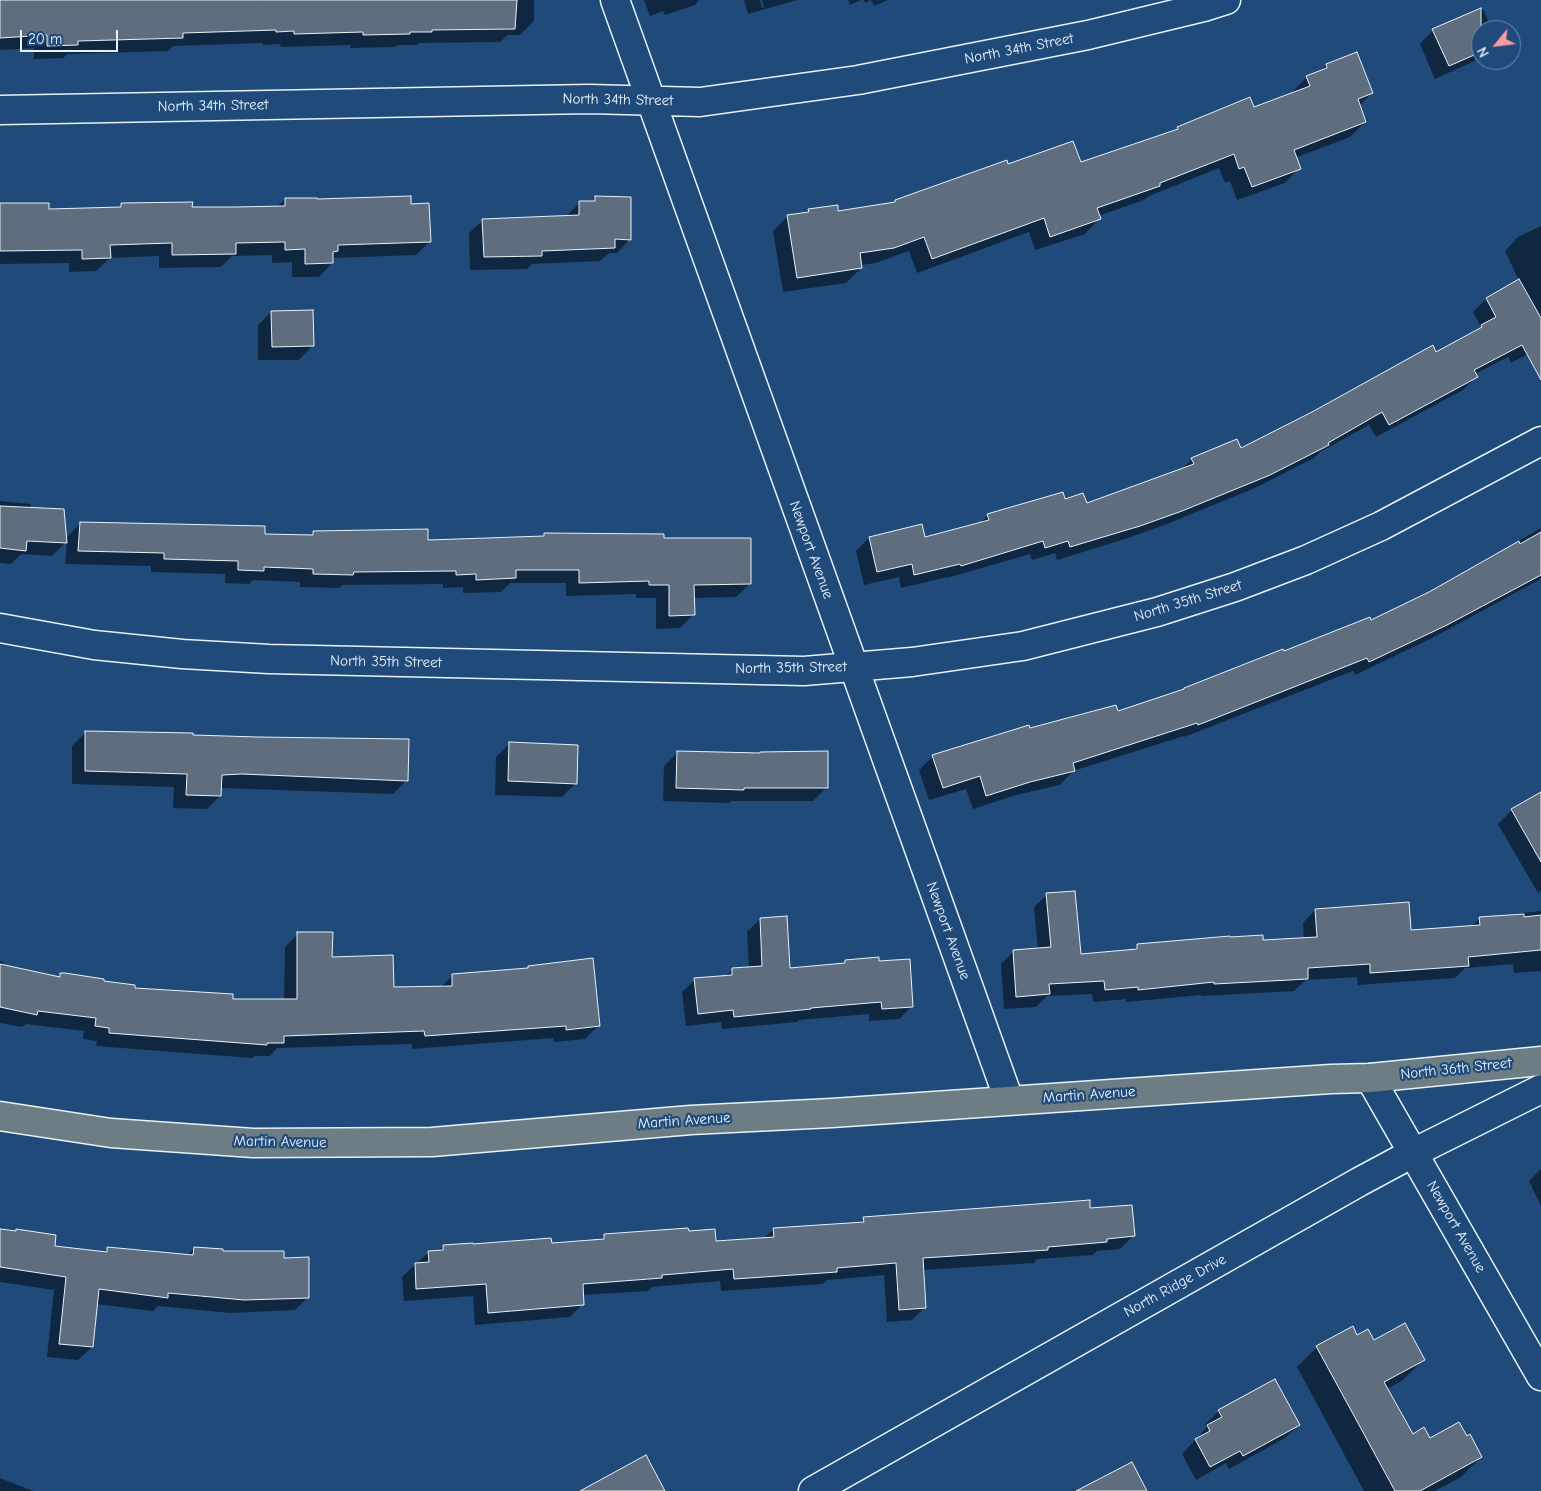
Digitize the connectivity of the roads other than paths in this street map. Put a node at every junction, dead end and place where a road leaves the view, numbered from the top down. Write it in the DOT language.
graph roads {
  1 [pos="615,0"];
  2 [pos="1226,0"];
  3 [pos="651,100"];
  4 [pos="0,110"];
  5 [pos="1541,441"];
  6 [pos="0,628"];
  7 [pos="853,667"];
  8 [pos="1541,1061"];
  9 [pos="1370,1078"];
  10 [pos="1541,1089"];
  11 [pos="1008,1100"];
  12 [pos="0,1116"];
  13 [pos="1413,1153"];
  14 [pos="1541,1376"];
  15 [pos="813,1491"];
  1 -- 3 [label="street, Newport Avenue"];
  2 -- 3 [label="street, North 34th Street"];
  3 -- 4 [label="street, North 34th Street"];
  3 -- 7 [label="street, Newport Avenue"];
  5 -- 7 [label="street, North 35th Street"];
  6 -- 7 [label="street, North 35th Street"];
  7 -- 11 [label="street, Newport Avenue"];
  8 -- 9 [label="main road, North 36th Street"];
  9 -- 11 [label="main road, Martin Avenue"];
  9 -- 13 [label="street, Newport Avenue"];
  10 -- 13 [label="street, North Ridge Drive"];
  11 -- 12 [label="main road, Martin Avenue"];
  13 -- 14 [label="street, Newport Avenue"];
  13 -- 15 [label="street, North Ridge Drive"];
}
